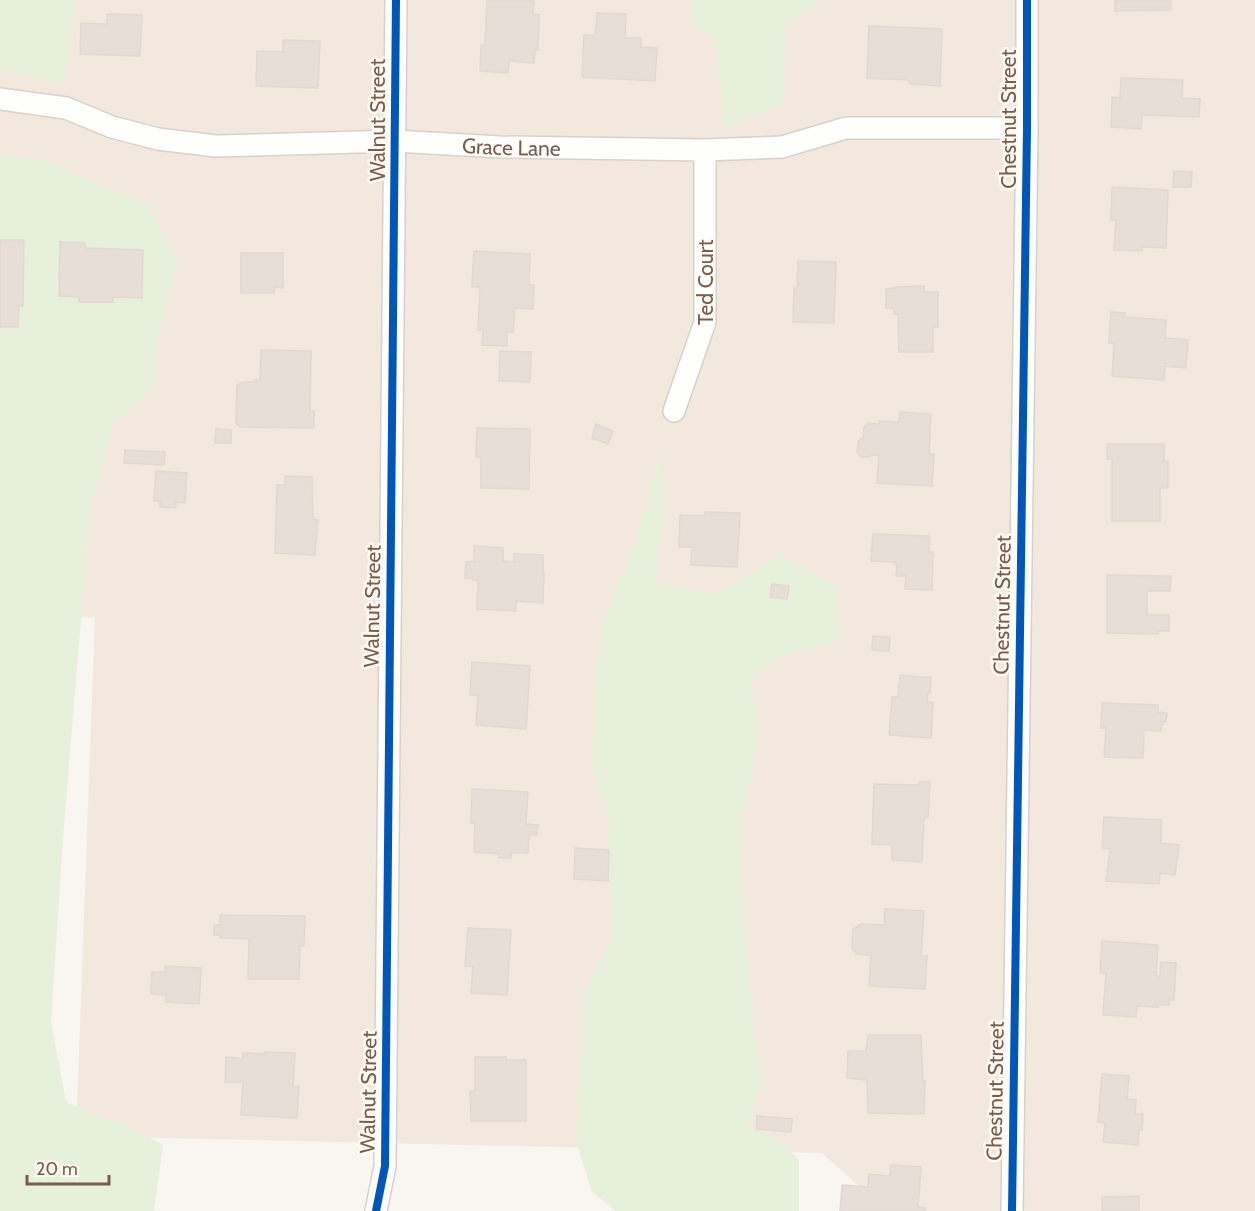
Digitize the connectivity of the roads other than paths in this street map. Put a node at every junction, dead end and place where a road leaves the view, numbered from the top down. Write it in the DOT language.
graph roads {
  1 [pos="396,0"];
  2 [pos="1027,0"];
  3 [pos="0,99"];
  4 [pos="1027,128"];
  5 [pos="395,141"];
  6 [pos="705,150"];
  7 [pos="674,411"];
  8 [pos="376,1211"];
  9 [pos="1012,1211"];
  1 -- 5 [label="street, Walnut Street"];
  2 -- 4 [label="street, Chestnut Street"];
  3 -- 5 [label="street, Grace Lane"];
  4 -- 6 [label="street, Grace Lane"];
  4 -- 9 [label="street, Chestnut Street"];
  5 -- 6 [label="street, Grace Lane"];
  5 -- 8 [label="street, Walnut Street"];
  6 -- 7 [label="street, Ted Court"];
}
